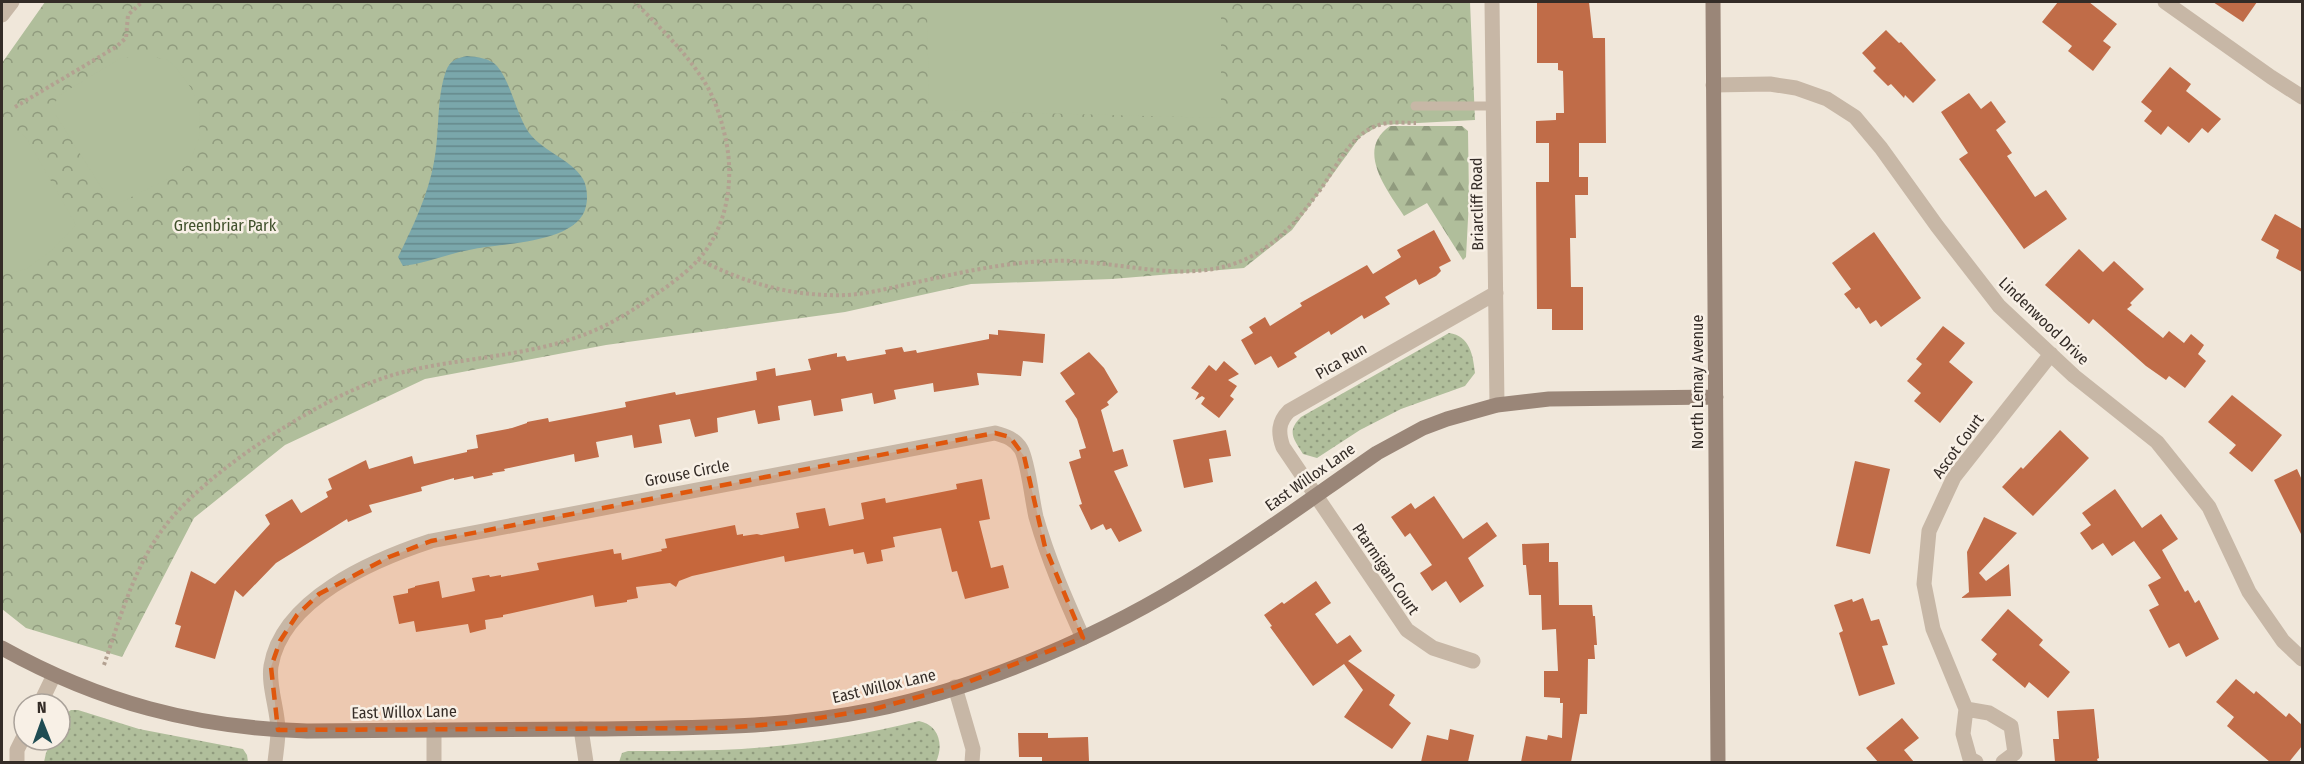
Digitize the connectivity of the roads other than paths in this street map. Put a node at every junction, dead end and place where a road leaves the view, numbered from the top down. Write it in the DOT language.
graph roads {
  1 [pos="12,2"];
  2 [pos="1492,2"];
  3 [pos="1713,2"];
  4 [pos="2165,2"];
  5 [pos="2,15"];
  6 [pos="1713,85"];
  7 [pos="2302,97"];
  8 [pos="1415,106"];
  9 [pos="1494,106"];
  10 [pos="1496,293"];
  11 [pos="2051,354"];
  12 [pos="1716,397"];
  13 [pos="1497,405"];
  14 [pos="1315,496"];
  15 [pos="1083,638"];
  16 [pos="2,648"];
  17 [pos="2302,659"];
  18 [pos="1473,661"];
  19 [pos="54,675"];
  20 [pos="955,687"];
  21 [pos="46,692"];
  22 [pos="1966,710"];
  23 [pos="581,729"];
  24 [pos="278,730"];
  25 [pos="434,730"];
  26 [pos="275,762"];
  27 [pos="434,762"];
  28 [pos="586,762"];
  29 [pos="972,762"];
  30 [pos="1718,762"];
  31 [pos="1976,762"];
  32 [pos="2003,762"];
  1 -- 5 [label="street"];
  2 -- 9 [label="street, Briarcliff Road"];
  3 -- 6 [label="main road, North Lemay Avenue"];
  4 -- 7 [label="street"];
  6 -- 11 [label="street, Lindenwood Drive"];
  6 -- 12 [label="main road, North Lemay Avenue"];
  8 -- 9 [label="lane"];
  9 -- 10 [label="street, Briarcliff Road"];
  10 -- 13 [label="street, Briarcliff Road"];
  10 -- 14 [label="street, Pica Run"];
  11 -- 17 [label="street, Lindenwood Drive"];
  11 -- 22 [label="street, Ascot Court"];
  12 -- 13 [label="main road, East Willox Lane"];
  12 -- 30 [label="main road, North Lemay Avenue"];
  13 -- 14 [label="main road, East Willox Lane"];
  14 -- 15 [label="main road, East Willox Lane"];
  14 -- 18 [label="street, Ptarmigan Court"];
  15 -- 20 [label="main road, East Willox Lane"];
  15 -- 24 [label="street, Grouse Circle"];
  16 -- 19 [label="main road, East Willox Lane"];
  19 -- 21 [label="street"];
  19 -- 24 [label="main road, East Willox Lane"];
  20 -- 23 [label="main road, East Willox Lane"];
  20 -- 29 [label="street"];
  22 -- 31 [label="street, Ascot Court"];
  22 -- 32 [label="street"];
  23 -- 25 [label="main road, East Willox Lane"];
  23 -- 28 [label="street"];
  24 -- 25 [label="main road, East Willox Lane"];
  24 -- 26 [label="street, Grouse Circle"];
  25 -- 27 [label="street"];
}
